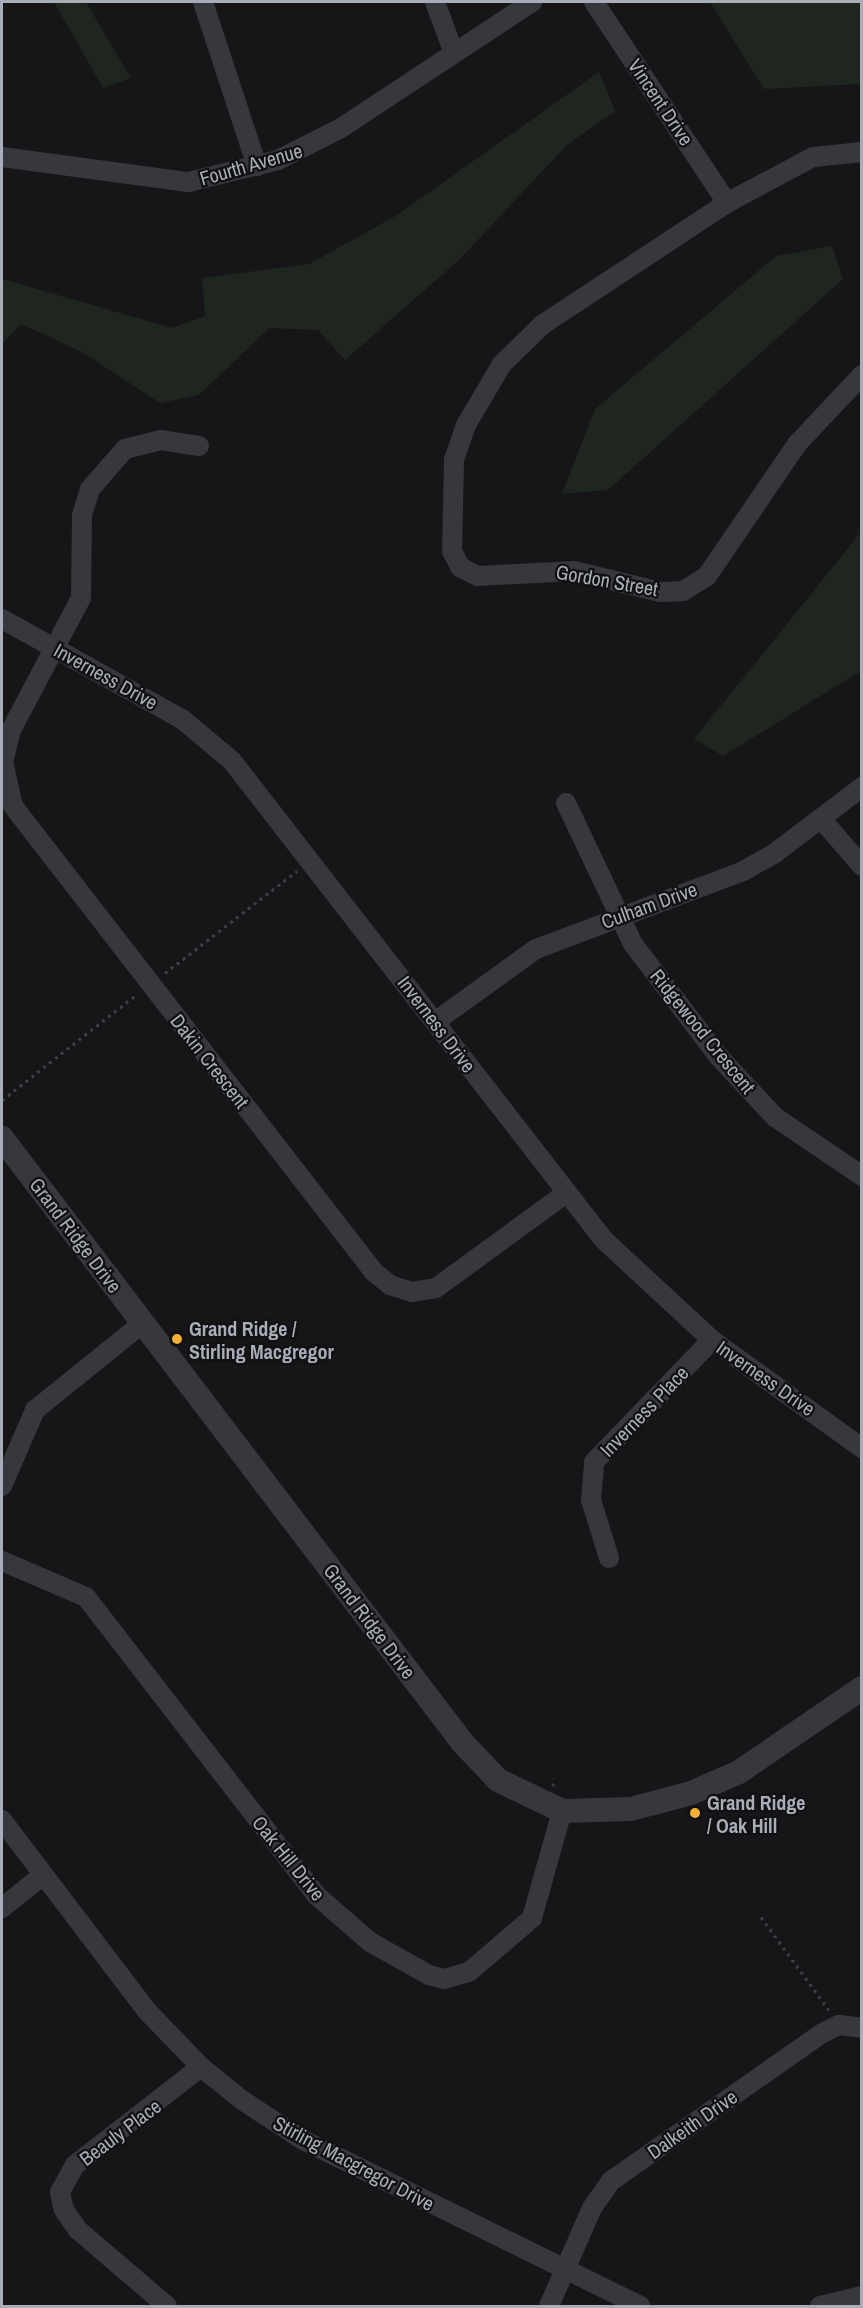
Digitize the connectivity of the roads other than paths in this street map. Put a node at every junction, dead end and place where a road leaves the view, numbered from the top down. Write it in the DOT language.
graph roads {
  1 [pos="203,2"];
  2 [pos="435,2"];
  3 [pos="532,2"];
  4 [pos="594,2"];
  5 [pos="454,52"];
  6 [pos="861,152"];
  7 [pos="2,157"];
  8 [pos="257,166"];
  9 [pos="727,203"];
  10 [pos="861,375"];
  11 [pos="199,446"];
  12 [pos="2,620"];
  13 [pos="55,647"];
  14 [pos="861,788"];
  15 [pos="566,803"];
  16 [pos="822,820"];
  17 [pos="861,866"];
  18 [pos="618,916"];
  19 [pos="436,1021"];
  20 [pos="2,1138"];
  21 [pos="861,1176"];
  22 [pos="565,1194"];
  23 [pos="143,1323"];
  24 [pos="712,1340"];
  25 [pos="861,1448"];
  26 [pos="2,1486"];
  27 [pos="609,1558"];
  28 [pos="2,1561"];
  29 [pos="861,1688"];
  30 [pos="562,1811"];
  31 [pos="2,1820"];
  32 [pos="42,1876"];
  33 [pos="2,1908"];
  34 [pos="861,2028"];
  35 [pos="201,2067"];
  36 [pos="563,2270"];
  37 [pos="861,2296"];
  38 [pos="167,2307"];
  39 [pos="549,2307"];
  40 [pos="640,2307"];
  41 [pos="820,2307"];
  1 -- 8 [label="street"];
  2 -- 5 [label="street"];
  3 -- 5 [label="street, Fourth Avenue"];
  4 -- 9 [label="street, Vincent Drive"];
  5 -- 8 [label="street, Fourth Avenue"];
  6 -- 9 [label="street, Gordon Street"];
  7 -- 8 [label="street, Fourth Avenue"];
  9 -- 10 [label="street, Gordon Street"];
  11 -- 13 [label="street, Dakin Crescent"];
  12 -- 13 [label="street, Inverness Drive"];
  13 -- 19 [label="street, Inverness Drive"];
  13 -- 22 [label="street, Dakin Crescent"];
  14 -- 16 [label="street, Culham Drive"];
  15 -- 18 [label="street, Ridgewood Crescent"];
  16 -- 17 [label="street"];
  16 -- 18 [label="street, Culham Drive"];
  18 -- 19 [label="street, Culham Drive"];
  18 -- 21 [label="street, Ridgewood Crescent"];
  19 -- 22 [label="street, Inverness Drive"];
  20 -- 23 [label="street, Grand Ridge Drive"];
  22 -- 24 [label="street, Inverness Drive"];
  23 -- 26 [label="street"];
  23 -- 30 [label="street, Grand Ridge Drive"];
  24 -- 25 [label="street, Inverness Drive"];
  24 -- 27 [label="street, Inverness Place"];
  28 -- 30 [label="street, Oak Hill Drive"];
  29 -- 30 [label="street, Grand Ridge Drive"];
  31 -- 32 [label="street, Stirling Macgregor Drive"];
  32 -- 33 [label="street"];
  32 -- 35 [label="street, Stirling Macgregor Drive"];
  34 -- 36 [label="street, Dalkeith Drive"];
  35 -- 36 [label="street, Stirling Macgregor Drive"];
  35 -- 38 [label="street, Beauly Place"];
  36 -- 39 [label="street, Dalkeith Drive"];
  36 -- 40 [label="street, Stirling Macgregor Drive"];
  37 -- 41 [label="street"];
}
